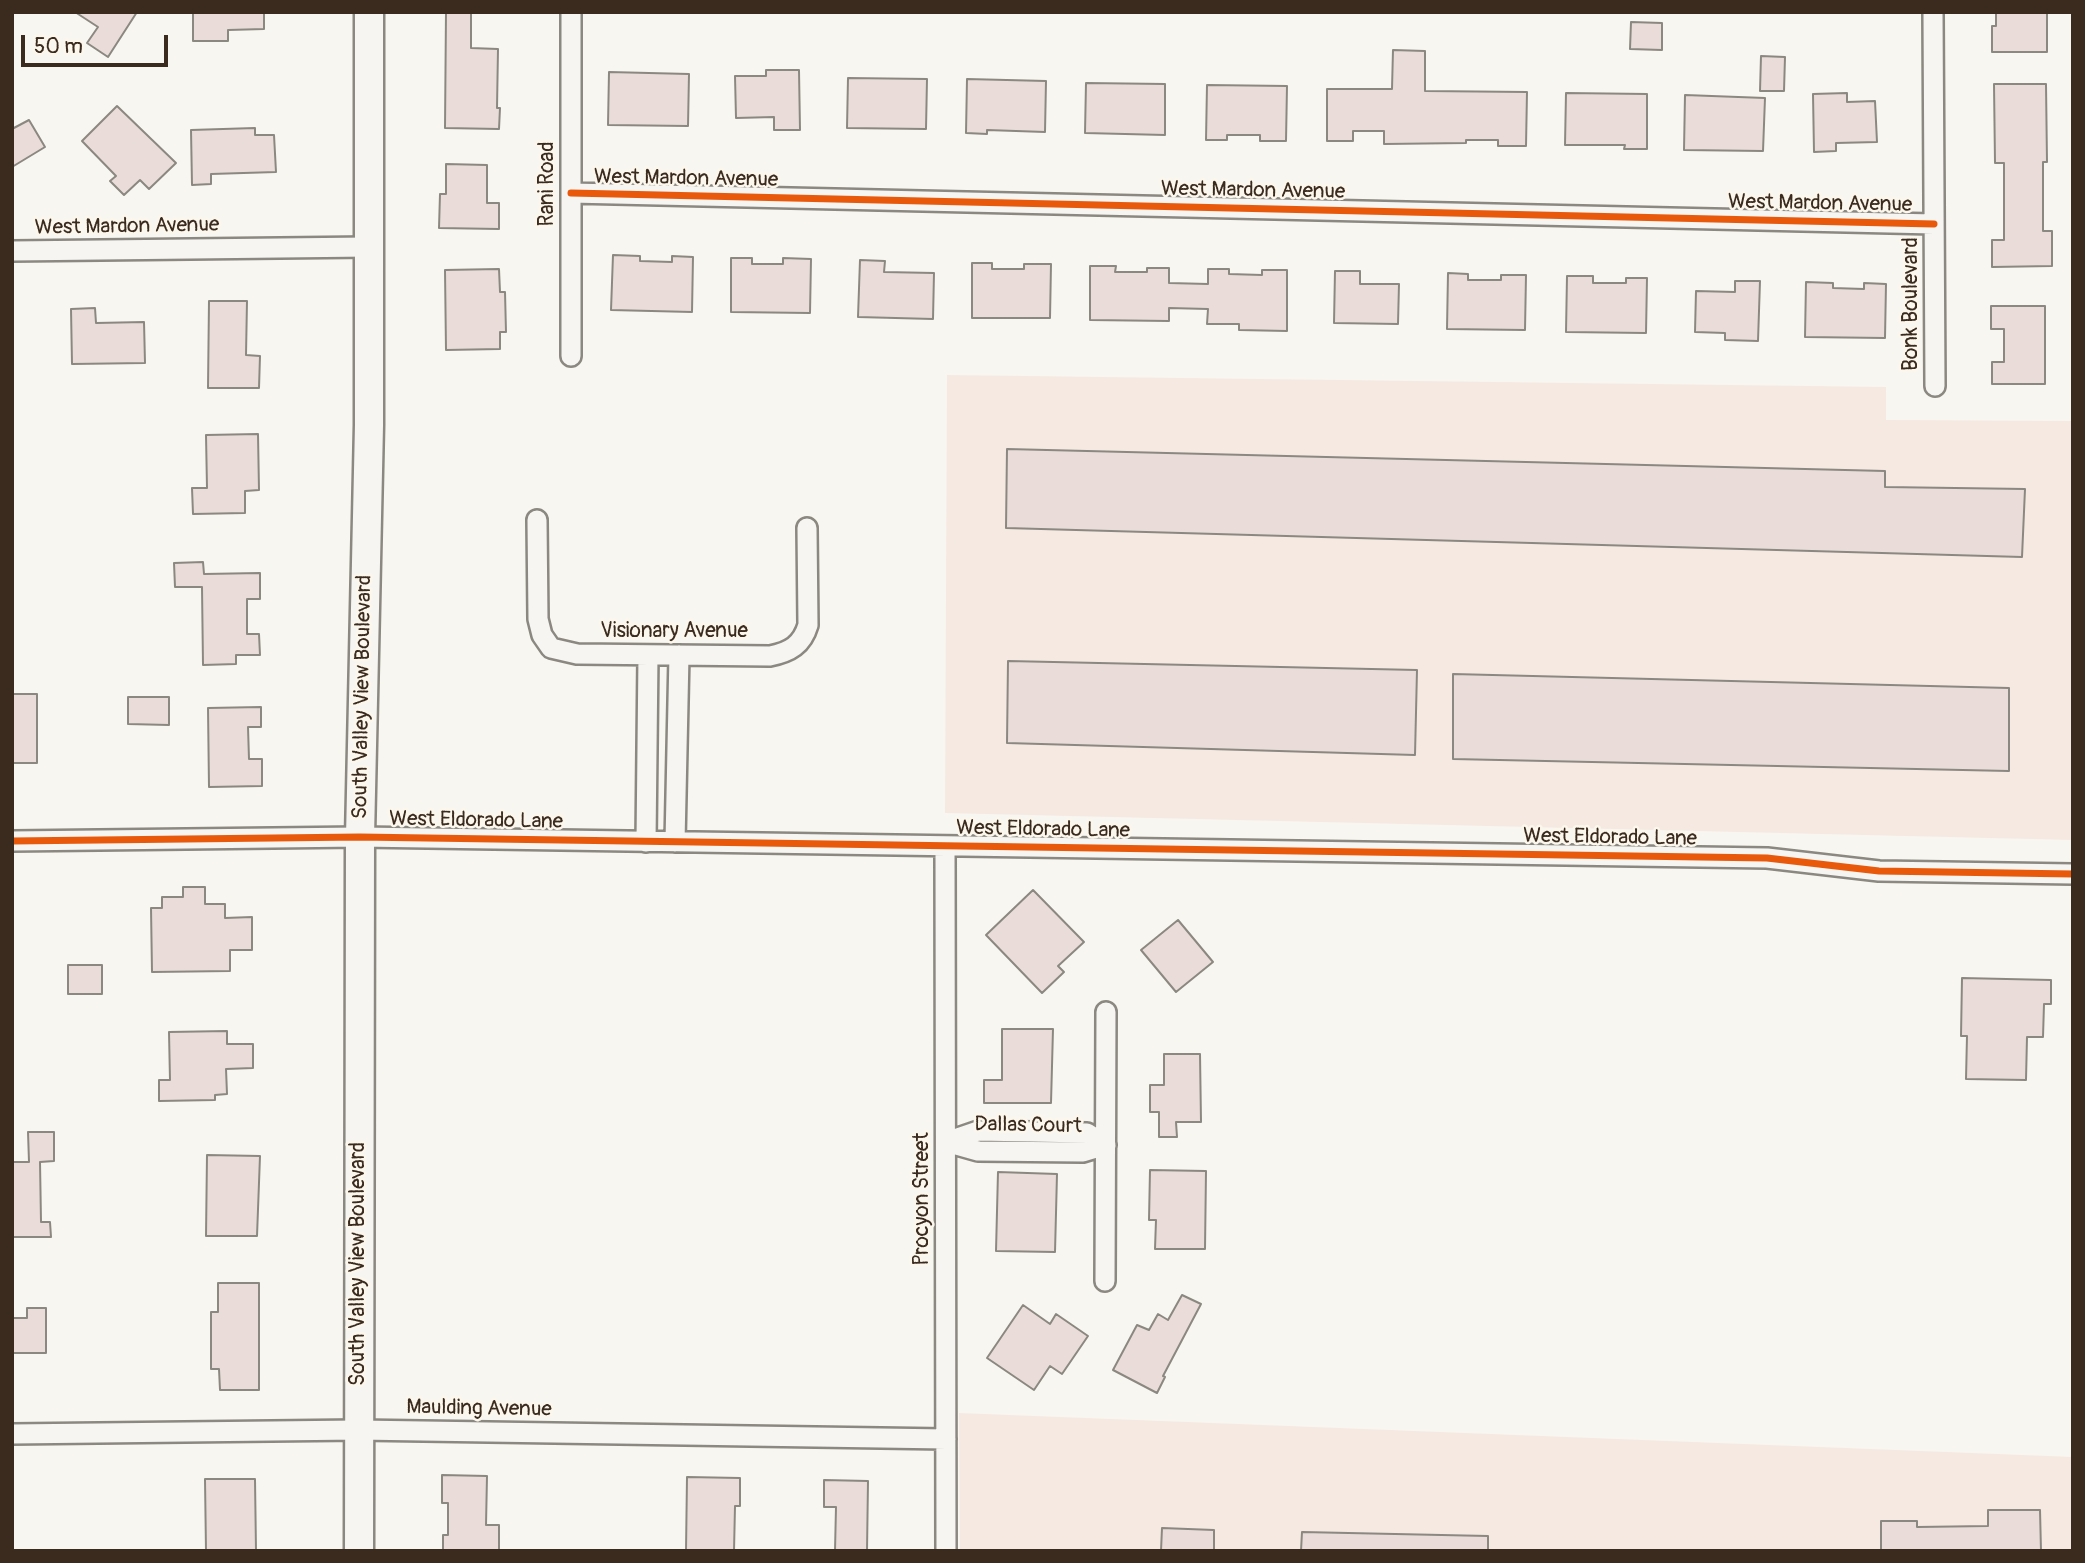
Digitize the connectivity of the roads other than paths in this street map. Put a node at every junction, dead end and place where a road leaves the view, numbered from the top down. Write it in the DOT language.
graph roads {
  1 [pos="369,12"];
  2 [pos="571,12"];
  3 [pos="1933,12"];
  4 [pos="571,194"];
  5 [pos="1934,224"];
  6 [pos="369,247"];
  7 [pos="12,251"];
  8 [pos="571,356"];
  9 [pos="1935,386"];
  10 [pos="537,520"];
  11 [pos="807,528"];
  12 [pos="648,655"];
  13 [pos="679,655"];
  14 [pos="360,837"];
  15 [pos="12,841"];
  16 [pos="646,842"];
  17 [pos="675,842"];
  18 [pos="945,846"];
  19 [pos="2073,874"];
  20 [pos="1106,1012"];
  21 [pos="946,1142"];
  22 [pos="1106,1145"];
  23 [pos="1105,1281"];
  24 [pos="358,1430"];
  25 [pos="12,1434"];
  26 [pos="946,1439"];
  27 [pos="359,1551"];
  28 [pos="946,1551"];
  1 -- 6 [label="main road, South Valley View Boulevard"];
  2 -- 4 [label="street, Rani Road"];
  3 -- 5 [label="street, Bonk Boulevard"];
  4 -- 5 [label="street, West Mardon Avenue"];
  4 -- 8 [label="street, Rani Road"];
  5 -- 9 [label="street, Bonk Boulevard"];
  6 -- 7 [label="street, West Mardon Avenue"];
  6 -- 14 [label="main road, South Valley View Boulevard"];
  10 -- 12 [label="street, Visionary Avenue"];
  11 -- 13 [label="street, Visionary Avenue"];
  12 -- 13 [label="street, Visionary Avenue"];
  12 -- 16 [label="street"];
  13 -- 17 [label="street"];
  14 -- 15 [label="street, West Eldorado Lane"];
  14 -- 16 [label="street, West Eldorado Lane"];
  14 -- 24 [label="main road, South Valley View Boulevard"];
  16 -- 17 [label="street, West Eldorado Lane"];
  17 -- 18 [label="street, West Eldorado Lane"];
  18 -- 19 [label="street, West Eldorado Lane"];
  18 -- 21 [label="street, Procyon Street"];
  20 -- 22 [label="street, Dallas Court"];
  21 -- 22 [label="street, Dallas Court"];
  21 -- 26 [label="street, Procyon Street"];
  22 -- 23 [label="street, Dallas Court"];
  24 -- 25 [label="street, Maulding Avenue"];
  24 -- 26 [label="street, Maulding Avenue"];
  24 -- 27 [label="main road, South Valley View Boulevard"];
  26 -- 28 [label="street, Procyon Street"];
}
